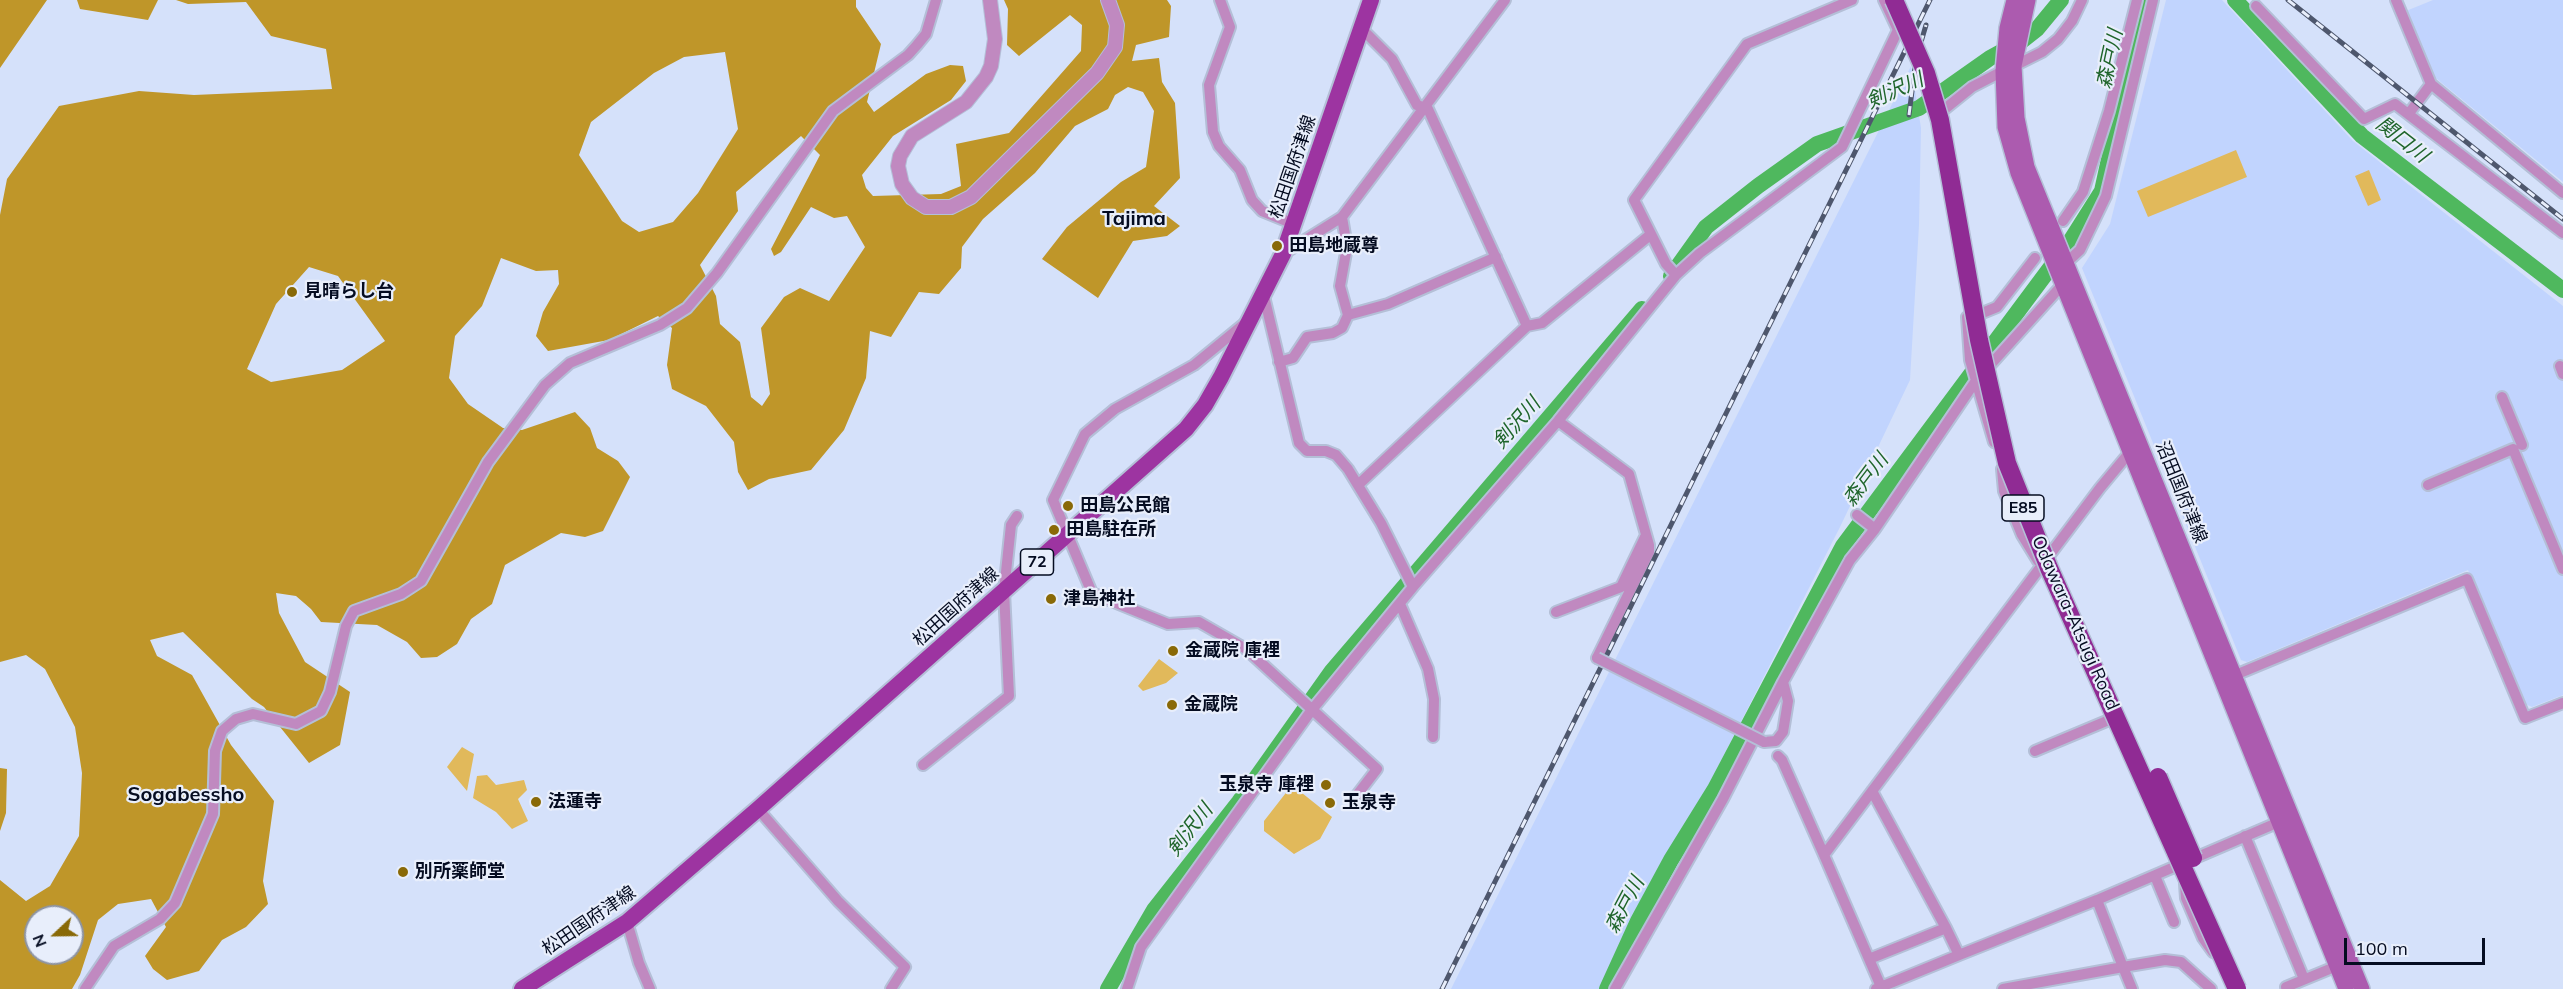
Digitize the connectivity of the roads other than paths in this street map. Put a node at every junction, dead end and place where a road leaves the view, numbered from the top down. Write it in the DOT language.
graph roads {
  1 [pos="936,0"];
  2 [pos="990,0"];
  3 [pos="1108,0"];
  4 [pos="1220,0"];
  5 [pos="1371,0"];
  6 [pos="1505,0"];
  7 [pos="1852,0"];
  8 [pos="1884,0"];
  9 [pos="1894,0"];
  10 [pos="1906,0"];
  11 [pos="2082,0"];
  12 [pos="2137,0"];
  13 [pos="2153,0"];
  14 [pos="2400,1"];
  15 [pos="2022,2"];
  16 [pos="2256,6"];
  17 [pos="1362,29"];
  18 [pos="2010,59"];
  19 [pos="2431,84"];
  20 [pos="1422,107"];
  21 [pos="2410,112"];
  22 [pos="2563,193"];
  23 [pos="1342,217"];
  24 [pos="2063,221"];
  25 [pos="1294,224"];
  26 [pos="2563,233"];
  27 [pos="1650,234"];
  28 [pos="2047,249"];
  29 [pos="1282,254"];
  30 [pos="1496,257"];
  31 [pos="1676,274"];
  32 [pos="2065,274"];
  33 [pos="1263,292"];
  34 [pos="1348,315"];
  35 [pos="1252,318"];
  36 [pos="1967,319"];
  37 [pos="1527,326"];
  38 [pos="1279,362"];
  39 [pos="1975,382"];
  40 [pos="2502,397"];
  41 [pos="1558,421"];
  42 [pos="2522,445"];
  43 [pos="2130,452"];
  44 [pos="1358,485"];
  45 [pos="2428,485"];
  46 [pos="1857,515"];
  47 [pos="1017,516"];
  48 [pos="1875,529"];
  49 [pos="1068,535"];
  50 [pos="1646,535"];
  51 [pos="2040,566"];
  52 [pos="2563,569"];
  53 [pos="1413,587"];
  54 [pos="1004,591"];
  55 [pos="1400,604"];
  56 [pos="1556,612"];
  57 [pos="2229,677"];
  58 [pos="1783,682"];
  59 [pos="2563,703"];
  60 [pos="1311,711"];
  61 [pos="2109,720"];
  62 [pos="1432,737"];
  63 [pos="2036,751"];
  64 [pos="1778,756"];
  65 [pos="923,765"];
  66 [pos="1872,791"];
  67 [pos="1358,795"];
  68 [pos="758,809"];
  69 [pos="2279,822"];
  70 [pos="2245,836"];
  71 [pos="1824,855"];
  72 [pos="2177,867"];
  73 [pos="2155,876"];
  74 [pos="2097,900"];
  75 [pos="627,922"];
  76 [pos="2174,922"];
  77 [pos="1946,928"];
  78 [pos="1959,955"];
  79 [pos="1869,959"];
  80 [pos="2337,966"];
  81 [pos="2123,967"];
  82 [pos="2304,979"];
  83 [pos="2286,987"];
  84 [pos="1879,988"];
  85 [pos="85,989"];
  86 [pos="522,989"];
  87 [pos="650,989"];
  88 [pos="891,989"];
  89 [pos="1127,989"];
  90 [pos="1615,989"];
  91 [pos="2003,989"];
  92 [pos="2132,989"];
  93 [pos="2211,989"];
  94 [pos="2228,989"];
  95 [pos="2237,989"];
  96 [pos="2246,989"];
  97 [pos="2346,989"];
  98 [pos="2362,989"];
  1 -- 85 [label="street"];
  2 -- 3 [label="street"];
  4 -- 25 [label="street"];
  5 -- 17 [label="main road, 松田国府津線 / 72"];
  6 -- 20 [label="street"];
  7 -- 27 [label="street"];
  8 -- 31 [label="street"];
  9 -- 95 [label="highway, Odawara-Atsugi Road / E85, bridge"];
  10 -- 96 [label="highway, Odawara-Atsugi Road / E85, bridge"];
  11 -- 18 [label="street"];
  12 -- 24 [label="street"];
  13 -- 32 [label="street"];
  14 -- 19 [label="street"];
  15 -- 18 [label="main road, 沼田国府津線"];
  15 -- 18 [label="main road, 沼田国府津線"];
  16 -- 21 [label="street"];
  17 -- 20 [label="street"];
  17 -- 25 [label="main road, 松田国府津線 / 72"];
  18 -- 28 [label="main road, 沼田国府津線"];
  18 -- 36 [label="street"];
  19 -- 21 [label="street"];
  19 -- 22 [label="street"];
  20 -- 23 [label="street"];
  20 -- 30 [label="street"];
  21 -- 26 [label="street"];
  23 -- 29 [label="street"];
  23 -- 34 [label="street"];
  25 -- 29 [label="main road, 松田国府津線 / 72"];
  27 -- 31 [label="street"];
  27 -- 37 [label="street"];
  28 -- 32 [label="main road, 沼田国府津線"];
  28 -- 36 [label="street"];
  29 -- 33 [label="main road, 松田国府津線 / 72"];
  30 -- 34 [label="street"];
  30 -- 37 [label="street"];
  31 -- 41 [label="street"];
  32 -- 39 [label="street"];
  32 -- 43 [label="main road, 沼田国府津線"];
  32 -- 57 [label="main road, 沼田国府津線"];
  33 -- 35 [label="main road, 松田国府津線 / 72"];
  33 -- 38 [label="street"];
  34 -- 38 [label="street"];
  35 -- 49 [label="main road, 松田国府津線 / 72"];
  35 -- 49 [label="street"];
  36 -- 39 [label="street"];
  37 -- 44 [label="street"];
  38 -- 44 [label="street"];
  39 -- 48 [label="street"];
  39 -- 51 [label="street"];
  40 -- 42 [label="street"];
  41 -- 50 [label="street"];
  41 -- 53 [label="street"];
  43 -- 51 [label="street"];
  43 -- 57 [label="main road, 沼田国府津線"];
  44 -- 53 [label="street"];
  45 -- 52 [label="street"];
  46 -- 48 [label="street"];
  47 -- 54 [label="street"];
  48 -- 58 [label="street"];
  49 -- 54 [label="main road, 松田国府津線 / 72"];
  49 -- 60 [label="street"];
  50 -- 56 [label="street"];
  50 -- 58 [label="street, bridge"];
  51 -- 61 [label="street"];
  51 -- 66 [label="street"];
  53 -- 55 [label="street"];
  54 -- 65 [label="street"];
  54 -- 68 [label="main road, 松田国府津線 / 72"];
  55 -- 60 [label="street"];
  55 -- 62 [label="street"];
  57 -- 59 [label="street"];
  57 -- 69 [label="main road, 沼田国府津線"];
  57 -- 98 [label="main road, 沼田国府津線"];
  58 -- 90 [label="street"];
  60 -- 67 [label="street"];
  60 -- 89 [label="street"];
  61 -- 63 [label="street"];
  61 -- 72 [label="street"];
  64 -- 71 [label="street"];
  66 -- 71 [label="street"];
  66 -- 77 [label="street"];
  68 -- 75 [label="main road, 松田国府津線 / 72"];
  68 -- 88 [label="street"];
  69 -- 70 [label="street"];
  69 -- 80 [label="main road, 沼田国府津線"];
  70 -- 72 [label="street"];
  70 -- 82 [label="street"];
  71 -- 79 [label="street"];
  72 -- 73 [label="street"];
  72 -- 94 [label="street"];
  73 -- 74 [label="street"];
  73 -- 76 [label="street"];
  74 -- 78 [label="street"];
  74 -- 81 [label="street"];
  75 -- 86 [label="main road, 松田国府津線 / 72"];
  75 -- 87 [label="street"];
  77 -- 78 [label="street"];
  77 -- 79 [label="street"];
  78 -- 84 [label="street"];
  79 -- 84 [label="street"];
  80 -- 82 [label="street"];
  80 -- 97 [label="main road, 沼田国府津線"];
  81 -- 91 [label="street"];
  81 -- 92 [label="street"];
  81 -- 93 [label="street"];
  82 -- 83 [label="street"];
}
